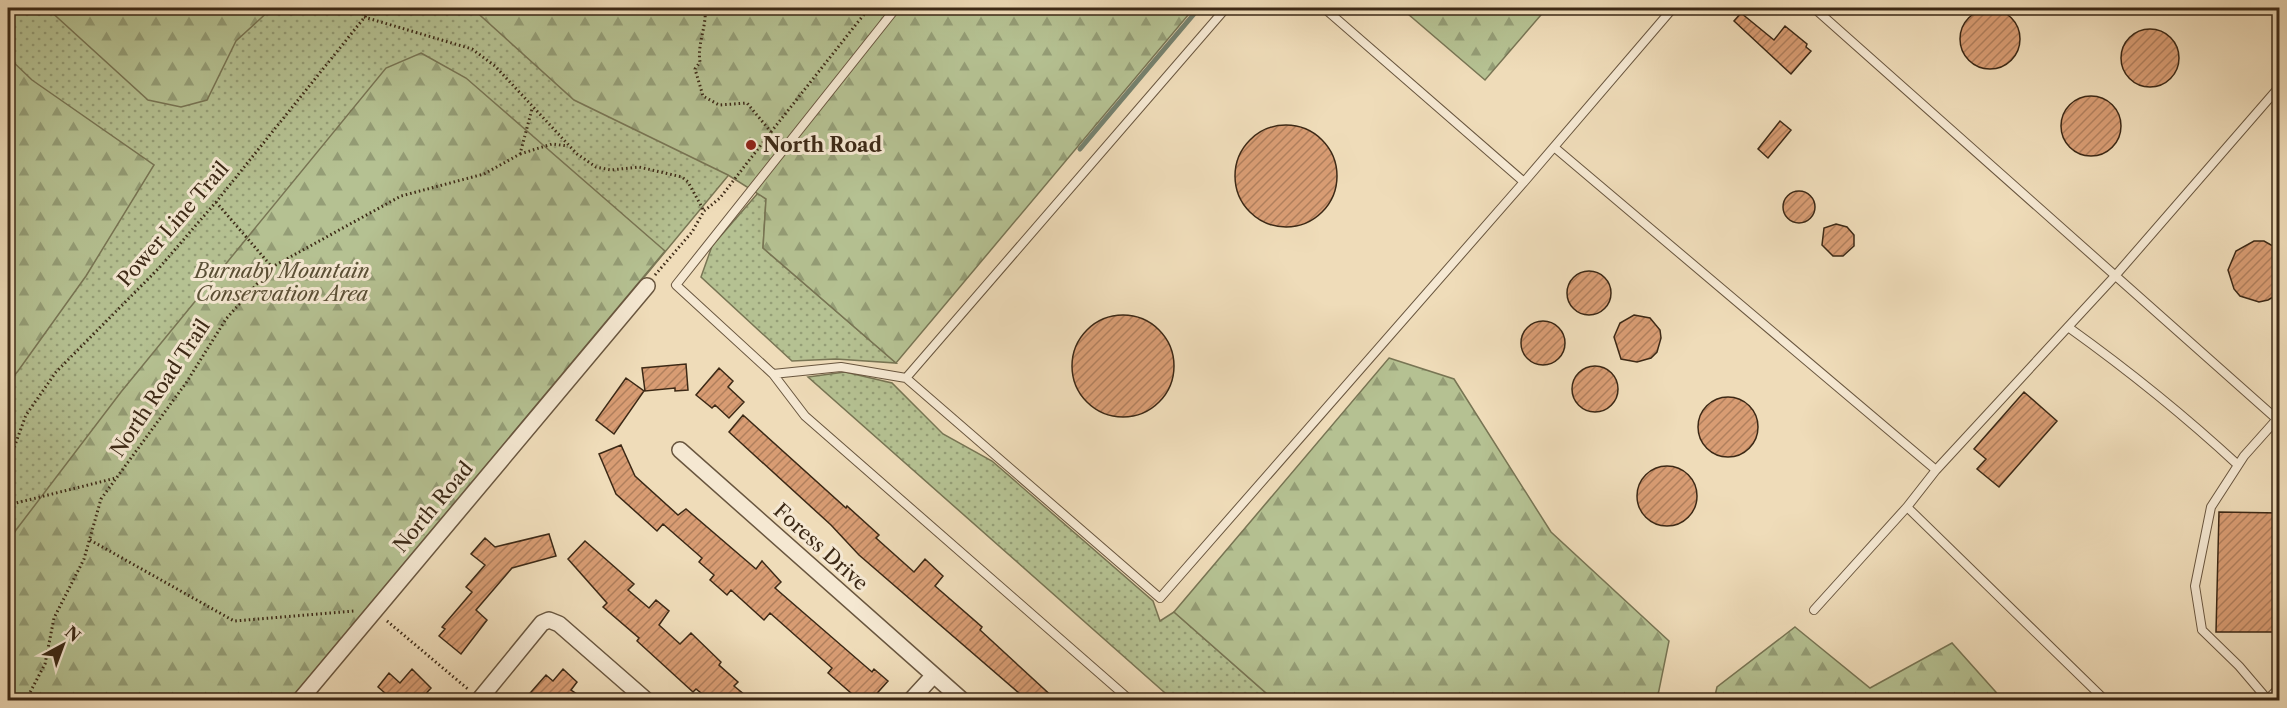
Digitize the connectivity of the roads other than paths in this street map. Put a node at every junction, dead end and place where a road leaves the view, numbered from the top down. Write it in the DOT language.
graph roads {
  1 [pos="896,8"];
  2 [pos="1226,8"];
  3 [pos="1324,8"];
  4 [pos="1673,8"];
  5 [pos="1814,8"];
  6 [pos="2280,86"];
  7 [pos="1554,147"];
  8 [pos="1524,182"];
  9 [pos="2115,276"];
  10 [pos="646,286"];
  11 [pos="2068,327"];
  12 [pos="773,374"];
  13 [pos="906,378"];
  14 [pos="2278,421"];
  15 [pos="680,450"];
  16 [pos="2238,465"];
  17 [pos="1936,470"];
  18 [pos="1907,507"];
  19 [pos="1814,610"];
  20 [pos="933,675"];
  21 [pos="2280,687"];
  22 [pos="300,700"];
  23 [pos="479,700"];
  24 [pos="646,700"];
  25 [pos="911,700"];
  26 [pos="962,700"];
  27 [pos="1130,700"];
  28 [pos="2105,700"];
  29 [pos="2268,700"];
  1 -- 12 [label="lane"];
  2 -- 13 [label="lane"];
  3 -- 8 [label="lane"];
  4 -- 7 [label="lane"];
  5 -- 9 [label="lane"];
  6 -- 9 [label="lane"];
  7 -- 8 [label="lane"];
  7 -- 17 [label="lane"];
  8 -- 13 [label="lane"];
  9 -- 11 [label="lane"];
  9 -- 14 [label="lane"];
  10 -- 22 [label="street, North Road"];
  11 -- 16 [label="lane"];
  11 -- 17 [label="lane"];
  12 -- 13 [label="lane"];
  12 -- 27 [label="lane"];
  14 -- 16 [label="lane"];
  15 -- 20 [label="street, Foress Drive"];
  16 -- 29 [label="lane"];
  17 -- 18 [label="lane"];
  18 -- 19 [label="lane"];
  18 -- 28 [label="lane"];
  20 -- 25 [label="street"];
  20 -- 26 [label="street, Foress Drive"];
  21 -- 29 [label="lane"];
  23 -- 24 [label="street"];
}
